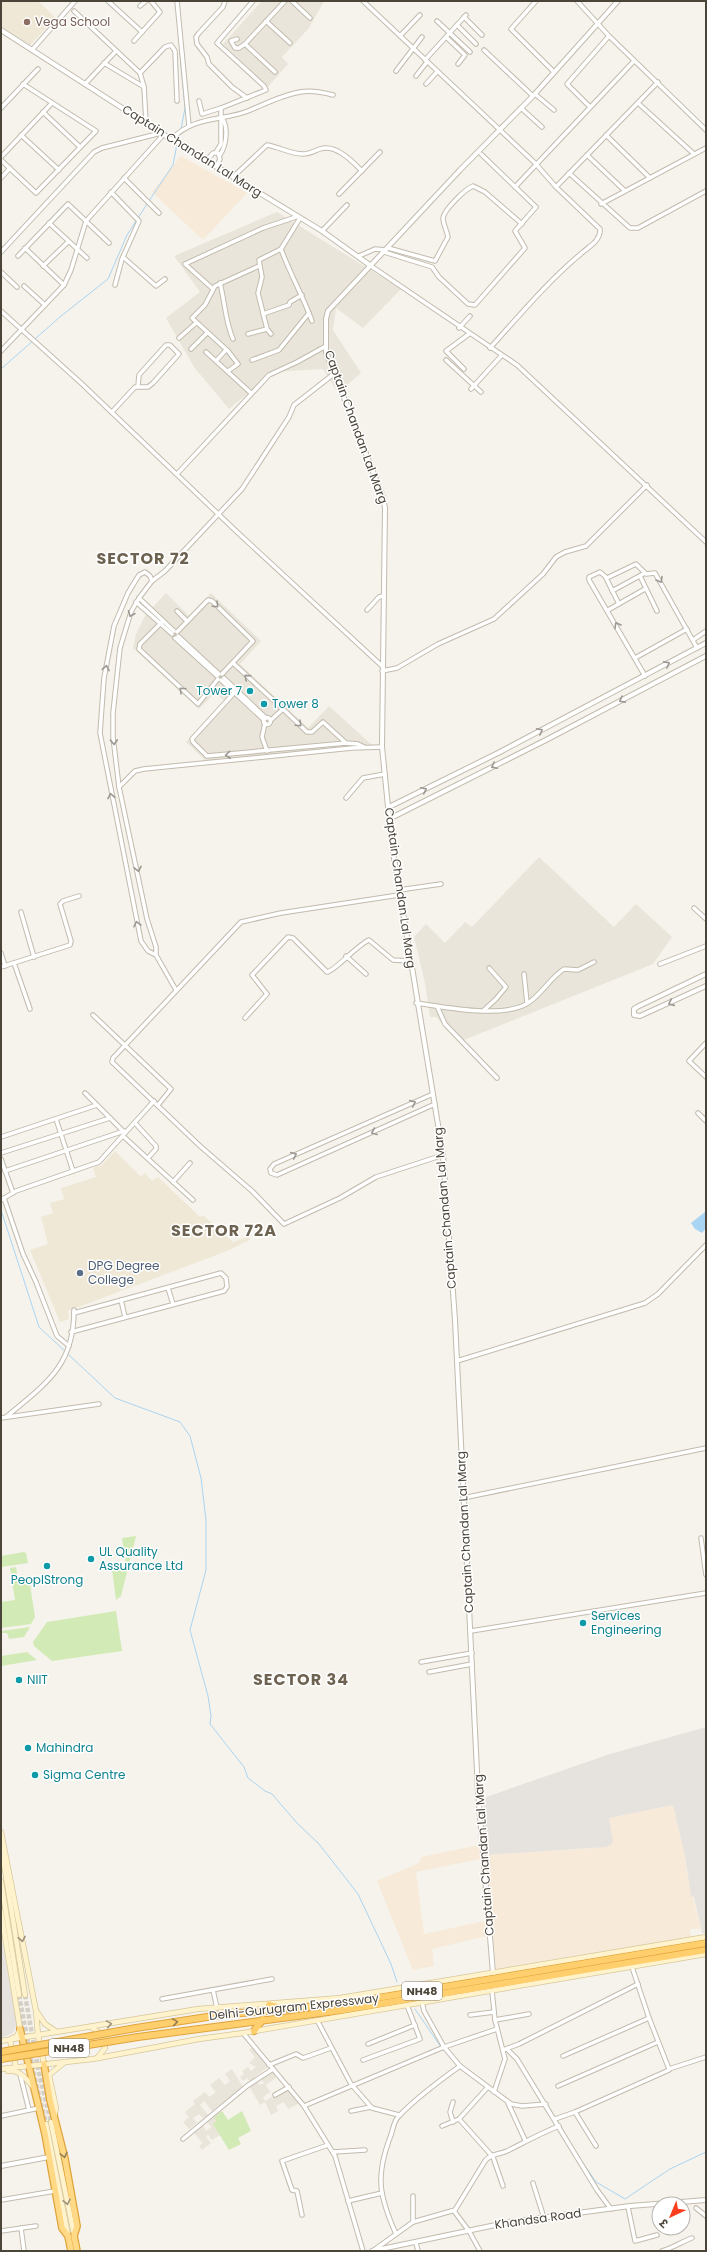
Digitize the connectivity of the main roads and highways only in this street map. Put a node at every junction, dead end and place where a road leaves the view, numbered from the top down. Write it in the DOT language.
graph roads {
  1 [pos="1,1832"];
  2 [pos="1,1845"];
  3 [pos="1,1881"];
  4 [pos="1,1912"];
  5 [pos="706,1937"];
  6 [pos="706,1943"];
  7 [pos="706,1950"];
  8 [pos="706,1954"];
  9 [pos="19,1995"];
  10 [pos="25,1995"];
  11 [pos="431,1998"];
  12 [pos="306,2002"];
  13 [pos="269,2005"];
  14 [pos="299,2008"];
  15 [pos="284,2009"];
  16 [pos="36,2011"];
  17 [pos="263,2019"];
  18 [pos="91,2027"];
  19 [pos="20,2029"];
  20 [pos="254,2031"];
  21 [pos="56,2032"];
  22 [pos="38,2035"];
  23 [pos="21,2038"];
  24 [pos="8,2040"];
  25 [pos="1,2041"];
  26 [pos="1,2052"];
  27 [pos="96,2058"];
  28 [pos="1,2059"];
  29 [pos="66,2061"];
  30 [pos="57,2063"];
  31 [pos="44,2064"];
  32 [pos="28,2065"];
  33 [pos="16,2067"];
  34 [pos="1,2070"];
  35 [pos="45,2070"];
  36 [pos="34,2088"];
  37 [pos="54,2117"];
  38 [pos="48,2123"];
  39 [pos="71,2236"];
  40 [pos="71,2251"];
  41 [pos="77,2251"];
  1 -- 16 [label="main road, one-way"];
  2 -- 10 [label="main road"];
  3 -- 9 [label="main road"];
  4 -- 19 [label="main road"];
  5 -- 12 [label="main road"];
  6 -- 14 [label="highway, Delhi-Gurugram Expressway / NH48"];
  7 -- 11 [label="highway, Delhi-Gurugram Expressway / NH48"];
  8 -- 11 [label="main road"];
  11 -- 17 [label="highway, Delhi-Gurugram Expressway / NH48"];
  11 -- 20 [label="main road"];
  12 -- 13 [label="main road"];
  12 -- 14 [label="highway"];
  13 -- 15 [label="highway"];
  18 -- 13 [label="main road, one-way"];
  14 -- 15 [label="highway, Delhi-Gurugram Expressway / NH48"];
  26 -- 15 [label="highway, Delhi-Gurugram Expressway / NH48, one-way, bridge"];
  16 -- 21 [label="main road"];
  16 -- 22 [label="main road"];
  17 -- 20 [label="highway"];
  17 -- 28 [label="highway, Delhi-Gurugram Expressway / NH48, bridge"];
  18 -- 21 [label="main road"];
  18 -- 27 [label="main road"];
  19 -- 23 [label="highway"];
  19 -- 24 [label="main road"];
  20 -- 27 [label="main road"];
  21 -- 22 [label="main road"];
  22 -- 23 [label="main road"];
  22 -- 31 [label="main road"];
  23 -- 24 [label="main road"];
  23 -- 32 [label="highway"];
  24 -- 25 [label="main road"];
  24 -- 33 [label="main road"];
  27 -- 29 [label="main road"];
  29 -- 30 [label="main road"];
  29 -- 37 [label="main road"];
  30 -- 31 [label="main road"];
  30 -- 35 [label="main road"];
  31 -- 32 [label="main road"];
  31 -- 35 [label="highway"];
  32 -- 33 [label="main road"];
  32 -- 36 [label="highway"];
  33 -- 34 [label="main road"];
  34 -- 36 [label="main road"];
  35 -- 37 [label="highway"];
  36 -- 39 [label="highway"];
  37 -- 39 [label="highway, one-way"];
  38 -- 39 [label="main road"];
  39 -- 40 [label="highway"];
  39 -- 41 [label="highway"];
}
